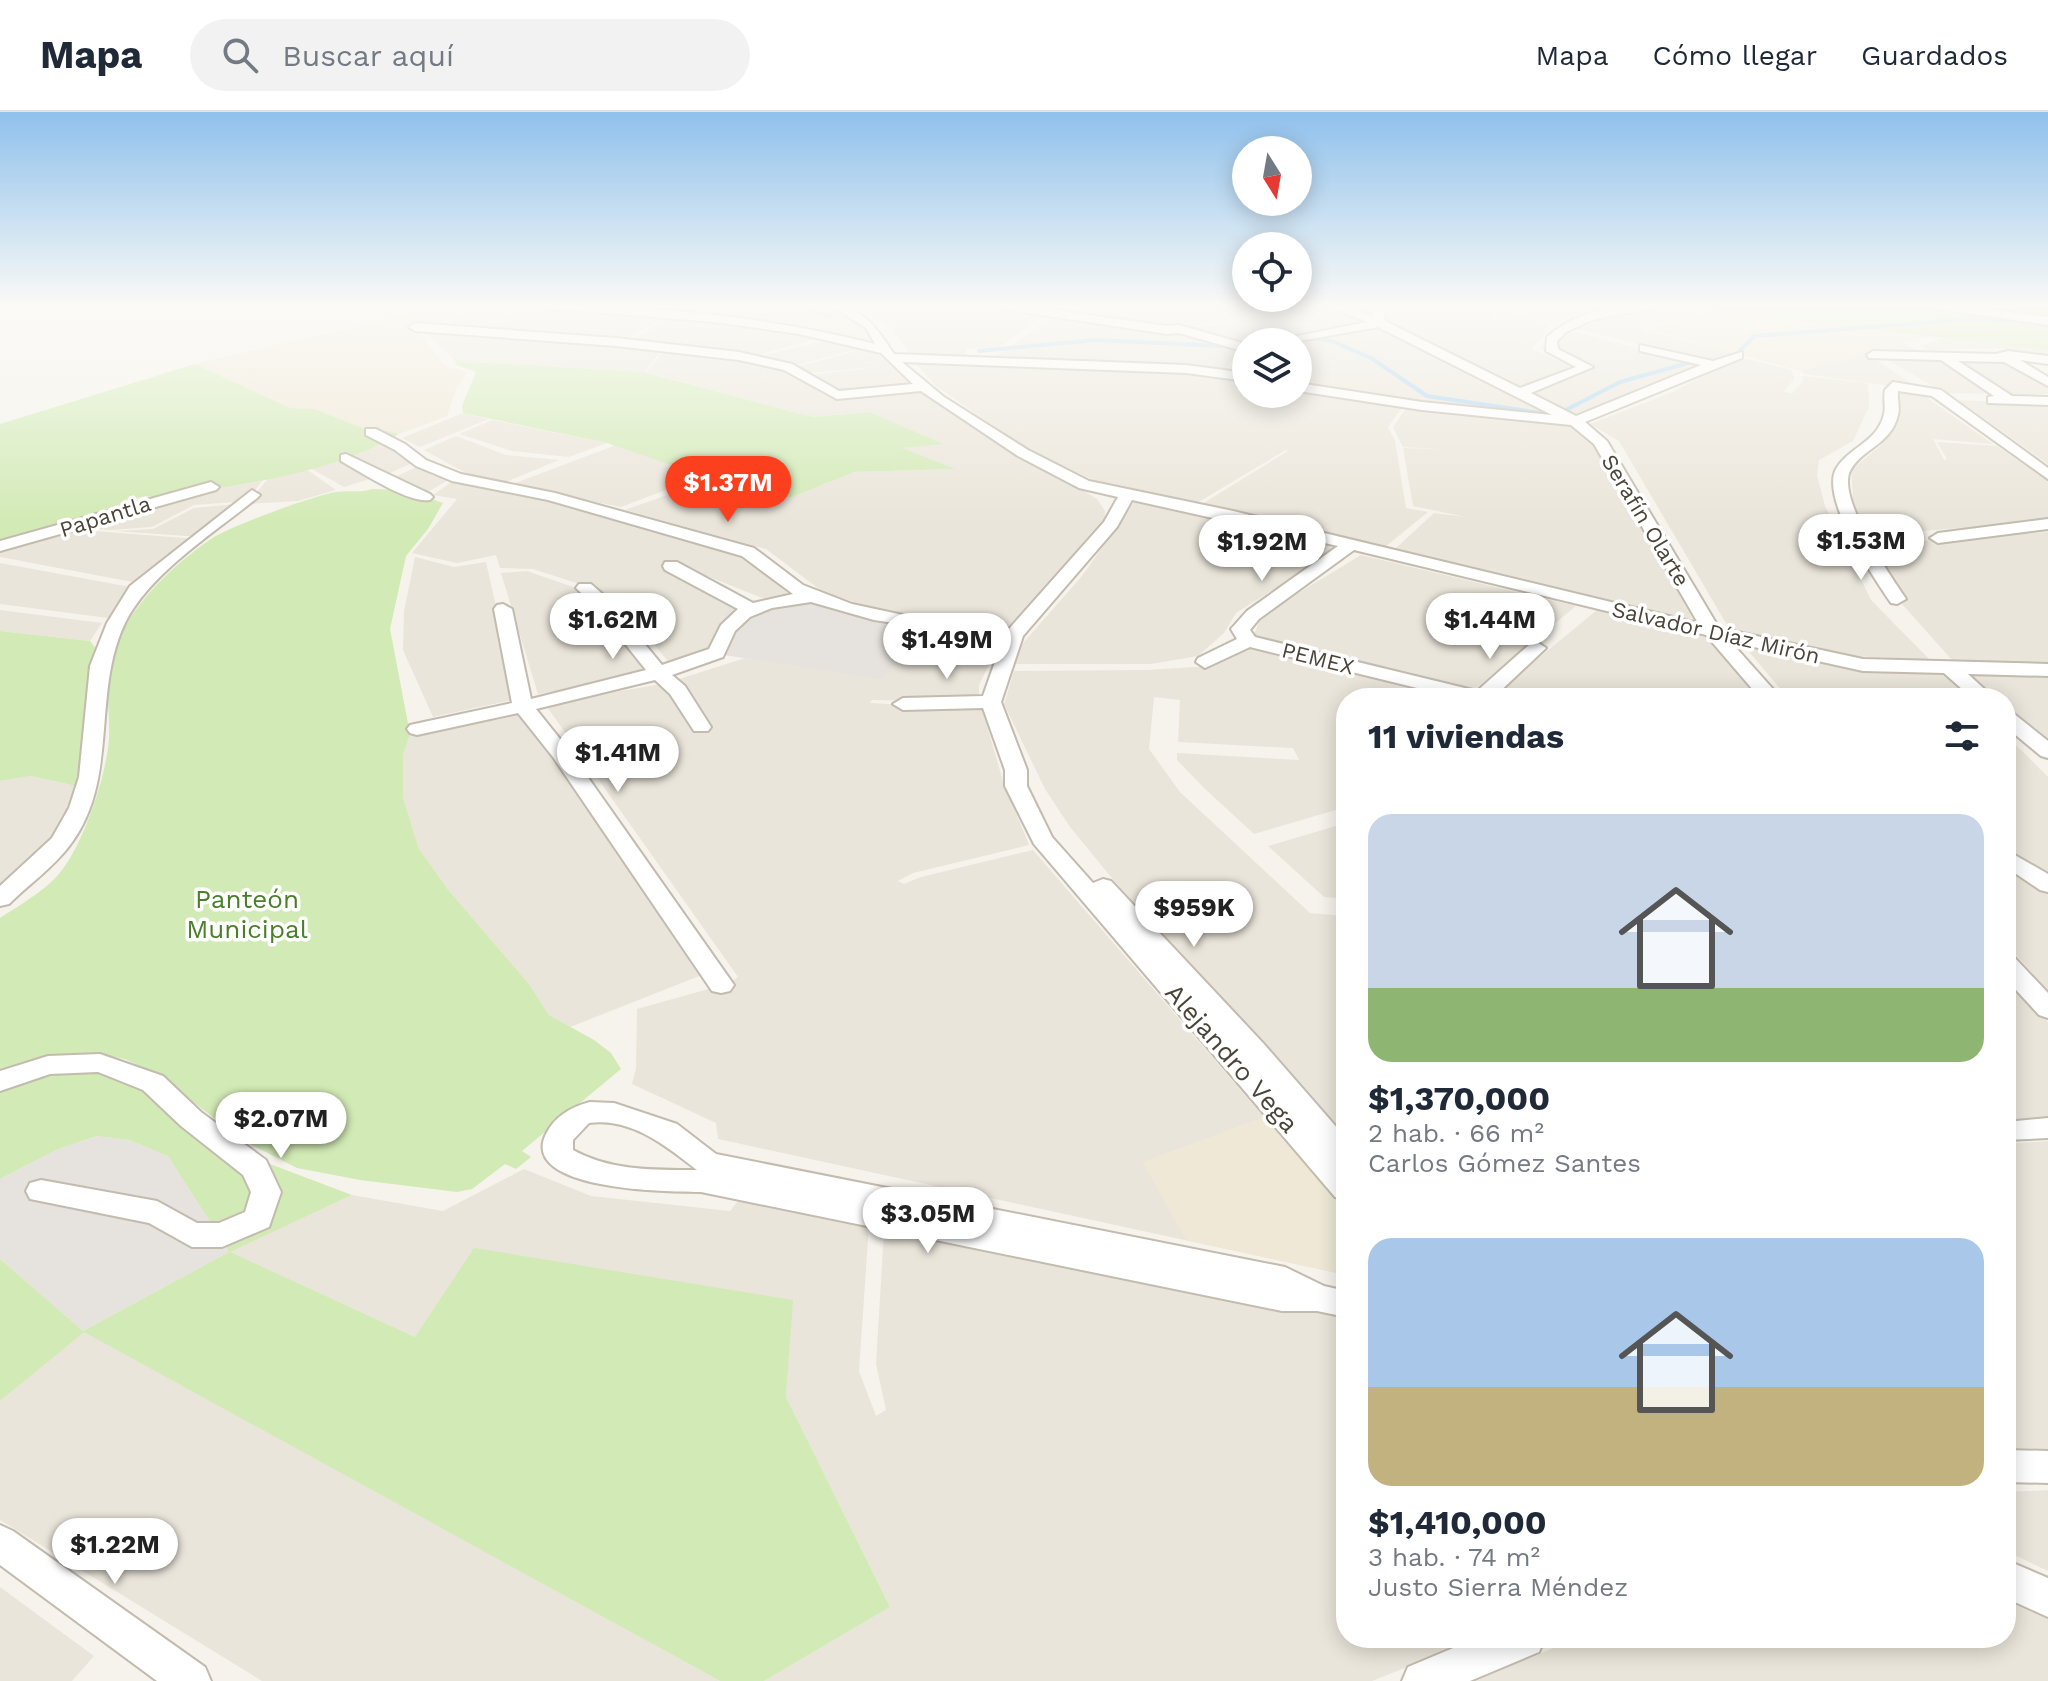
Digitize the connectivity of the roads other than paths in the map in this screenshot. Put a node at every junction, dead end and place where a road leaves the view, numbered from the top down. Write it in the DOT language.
graph roads {
  1 [pos="805,378"];
  2 [pos="913,378"];
  3 [pos="1490,378"];
  4 [pos="1558,378"];
  5 [pos="1682,378"];
  6 [pos="1980,378"];
  7 [pos="922,387"];
  8 [pos="1312,389"];
  9 [pos="1520,393"];
  10 [pos="1942,396"];
  11 [pos="2009,400"];
  12 [pos="2048,401"];
  13 [pos="1575,421"];
  14 [pos="371,432"];
  15 [pos="346,458"];
  16 [pos="421,463"];
  17 [pos="2048,475"];
  18 [pos="381,478"];
  19 [pos="211,487"];
  20 [pos="252,495"];
  21 [pos="1126,496"];
  22 [pos="425,497"];
  23 [pos="2048,524"];
  24 [pos="1938,538"];
  25 [pos="1350,545"];
  26 [pos="0,546"];
  27 [pos="671,566"];
  28 [pos="585,588"];
  29 [pos="815,596"];
  30 [pos="1897,599"];
  31 [pos="503,609"];
  32 [pos="752,611"];
  33 [pos="1713,633"];
  34 [pos="1014,635"];
  35 [pos="1248,641"];
  36 [pos="1537,648"];
  37 [pos="1205,662"];
  38 [pos="1950,668"];
  39 [pos="2048,670"];
  40 [pos="658,673"];
  41 [pos="1441,688"];
  42 [pos="1493,688"];
  43 [pos="1762,688"];
  44 [pos="1973,688"];
  45 [pos="991,702"];
  46 [pos="903,704"];
  47 [pos="522,705"];
  48 [pos="2016,725"];
  49 [pos="701,727"];
  50 [pos="417,729"];
  51 [pos="2048,752"];
  52 [pos="2016,864"];
  53 [pos="2048,885"];
  54 [pos="0,899"];
  55 [pos="2016,975"];
  56 [pos="721,985"];
  57 [pos="2048,1009"];
  58 [pos="1242,1052"];
  59 [pos="0,1081"];
  60 [pos="2048,1128"];
  61 [pos="2016,1130"];
  62 [pos="1336,1147"];
  63 [pos="704,1172"];
  64 [pos="1336,1176"];
  65 [pos="41,1191"];
  66 [pos="1332,1301"];
  67 [pos="2016,1466"];
  68 [pos="2048,1467"];
  69 [pos="0,1543"];
  70 [pos="2016,1583"];
  71 [pos="2048,1598"];
  72 [pos="1501,1648"];
  73 [pos="191,1681"];
  74 [pos="1422,1681"];
  1 -- 7 [label="street"];
  2 -- 7 [label="street, Salvador Díaz Mirón"];
  3 -- 9 [label="street, Serafín Olarte"];
  4 -- 9 [label="street"];
  5 -- 13 [label="street"];
  6 -- 11 [label="street"];
  7 -- 21 [label="street, Salvador Díaz Mirón"];
  8 -- 13 [label="street"];
  9 -- 13 [label="street, Serafín Olarte"];
  10 -- 11 [label="street"];
  10 -- 17 [label="street"];
  10 -- 30 [label="street"];
  11 -- 12 [label="street"];
  13 -- 33 [label="street, Serafín Olarte"];
  14 -- 16 [label="street"];
  15 -- 18 [label="street"];
  16 -- 18 [label="street"];
  16 -- 29 [label="street"];
  18 -- 22 [label="street"];
  19 -- 26 [label="street, Papantla"];
  20 -- 54 [label="street"];
  21 -- 25 [label="street, Salvador Díaz Mirón"];
  21 -- 34 [label="street"];
  23 -- 24 [label="street"];
  25 -- 33 [label="street, Salvador Díaz Mirón"];
  25 -- 35 [label="street"];
  27 -- 32 [label="street"];
  28 -- 40 [label="street"];
  29 -- 32 [label="street"];
  29 -- 34 [label="street"];
  31 -- 47 [label="street"];
  32 -- 40 [label="street"];
  33 -- 38 [label="street, Salvador Díaz Mirón"];
  33 -- 43 [label="street, Serafín Olarte"];
  34 -- 45 [label="street"];
  35 -- 37 [label="street"];
  35 -- 41 [label="street, PEMEX"];
  36 -- 42 [label="street"];
  38 -- 39 [label="street, Salvador Díaz Mirón"];
  38 -- 44 [label="street"];
  40 -- 47 [label="street"];
  40 -- 49 [label="street"];
  45 -- 46 [label="street"];
  45 -- 58 [label="street, Alejandro Vega"];
  47 -- 50 [label="street"];
  47 -- 56 [label="street"];
  48 -- 51 [label="street"];
  52 -- 53 [label="street"];
  55 -- 57 [label="street"];
  58 -- 62 [label="street, Alejandro Vega"];
  58 -- 64 [label="street, Alejandro Vega"];
  59 -- 65 [label="street"];
  60 -- 61 [label="street"];
  63 -- 66 [label="street"];
  67 -- 68 [label="street"];
  69 -- 73 [label="street"];
  70 -- 71 [label="street"];
  72 -- 74 [label="street"];
}
